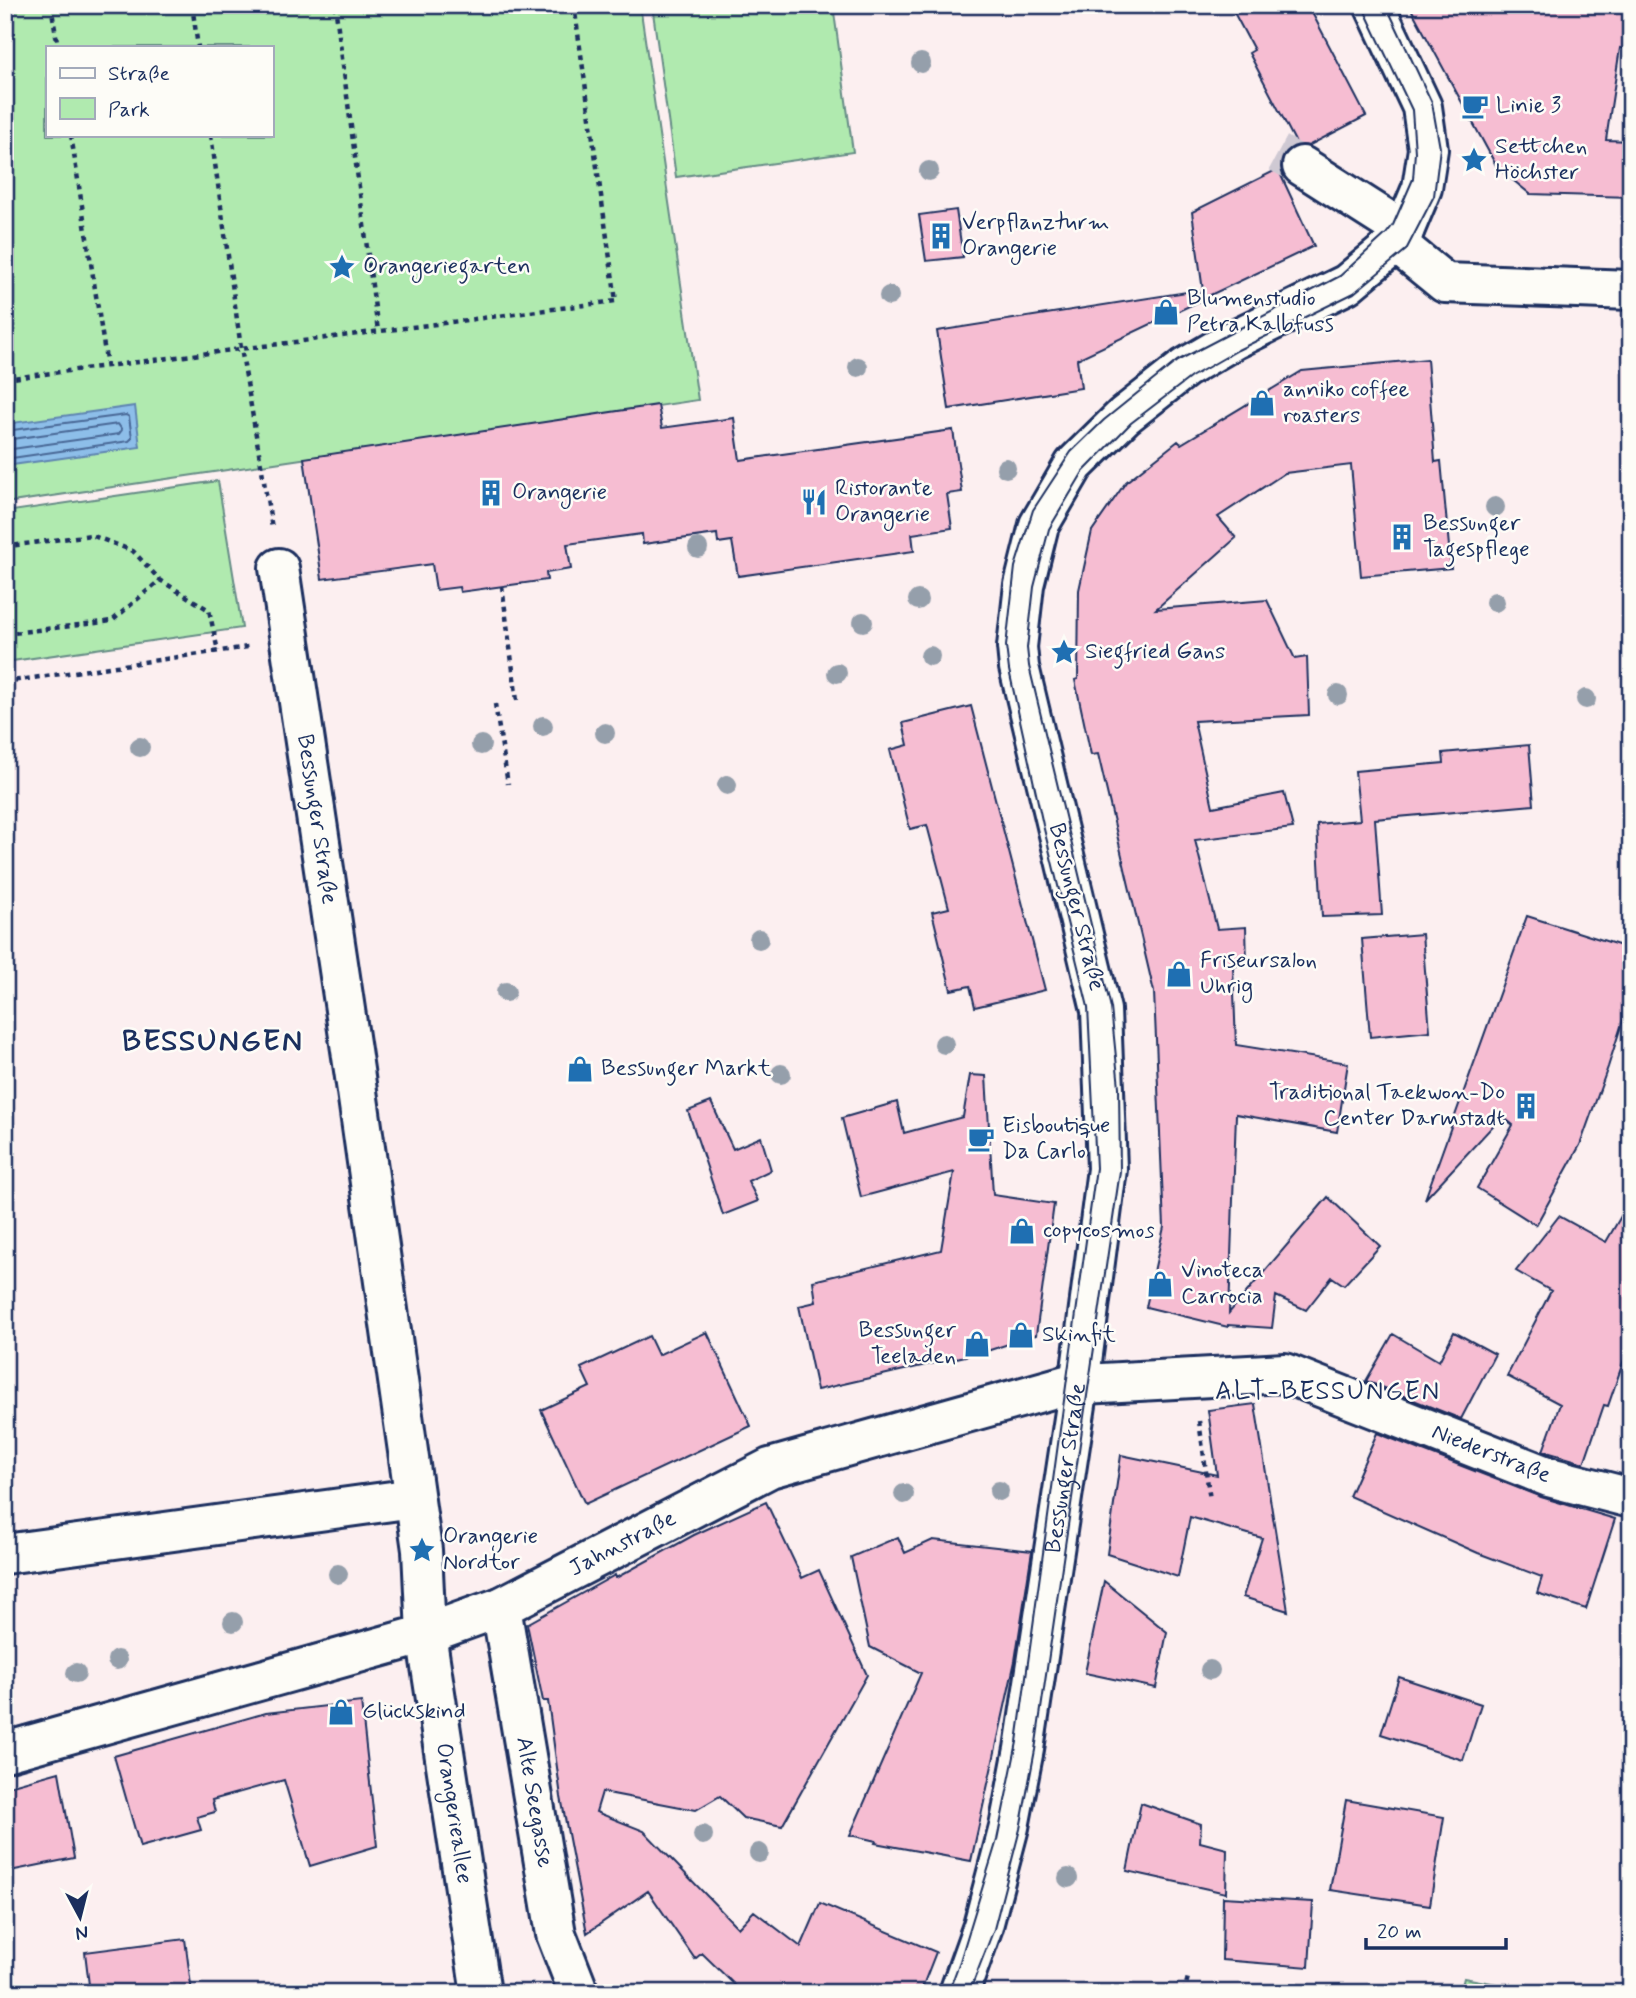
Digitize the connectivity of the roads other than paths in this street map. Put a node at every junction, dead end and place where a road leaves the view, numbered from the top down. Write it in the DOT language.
graph roads {
  1 [pos="1374,5"];
  2 [pos="1302,166"];
  3 [pos="1400,237"];
  4 [pos="1631,290"];
  5 [pos="279,568"];
  6 [pos="1079,1385"];
  7 [pos="414,1498"];
  8 [pos="1631,1498"];
  9 [pos="5,1554"];
  10 [pos="501,1607"];
  11 [pos="426,1634"];
  12 [pos="5,1752"];
  13 [pos="481,1993"];
  14 [pos="579,1993"];
  15 [pos="959,1993"];
  1 -- 3 [label="street"];
  2 -- 3 [label="street"];
  3 -- 4 [label="street"];
  3 -- 6 [label="street, Bessunger Straße"];
  5 -- 7 [label="street, Bessunger Straße"];
  6 -- 8 [label="street, Niederstraße"];
  6 -- 10 [label="street, Jahnstraße"];
  6 -- 15 [label="street, Bessunger Straße"];
  7 -- 9 [label="street"];
  7 -- 11 [label="street, Orangerieallee"];
  10 -- 11 [label="street, Jahnstraße"];
  10 -- 14 [label="street, Alte Seegasse"];
  11 -- 12 [label="street, Jahnstraße"];
  11 -- 13 [label="street, Orangerieallee"];
}
